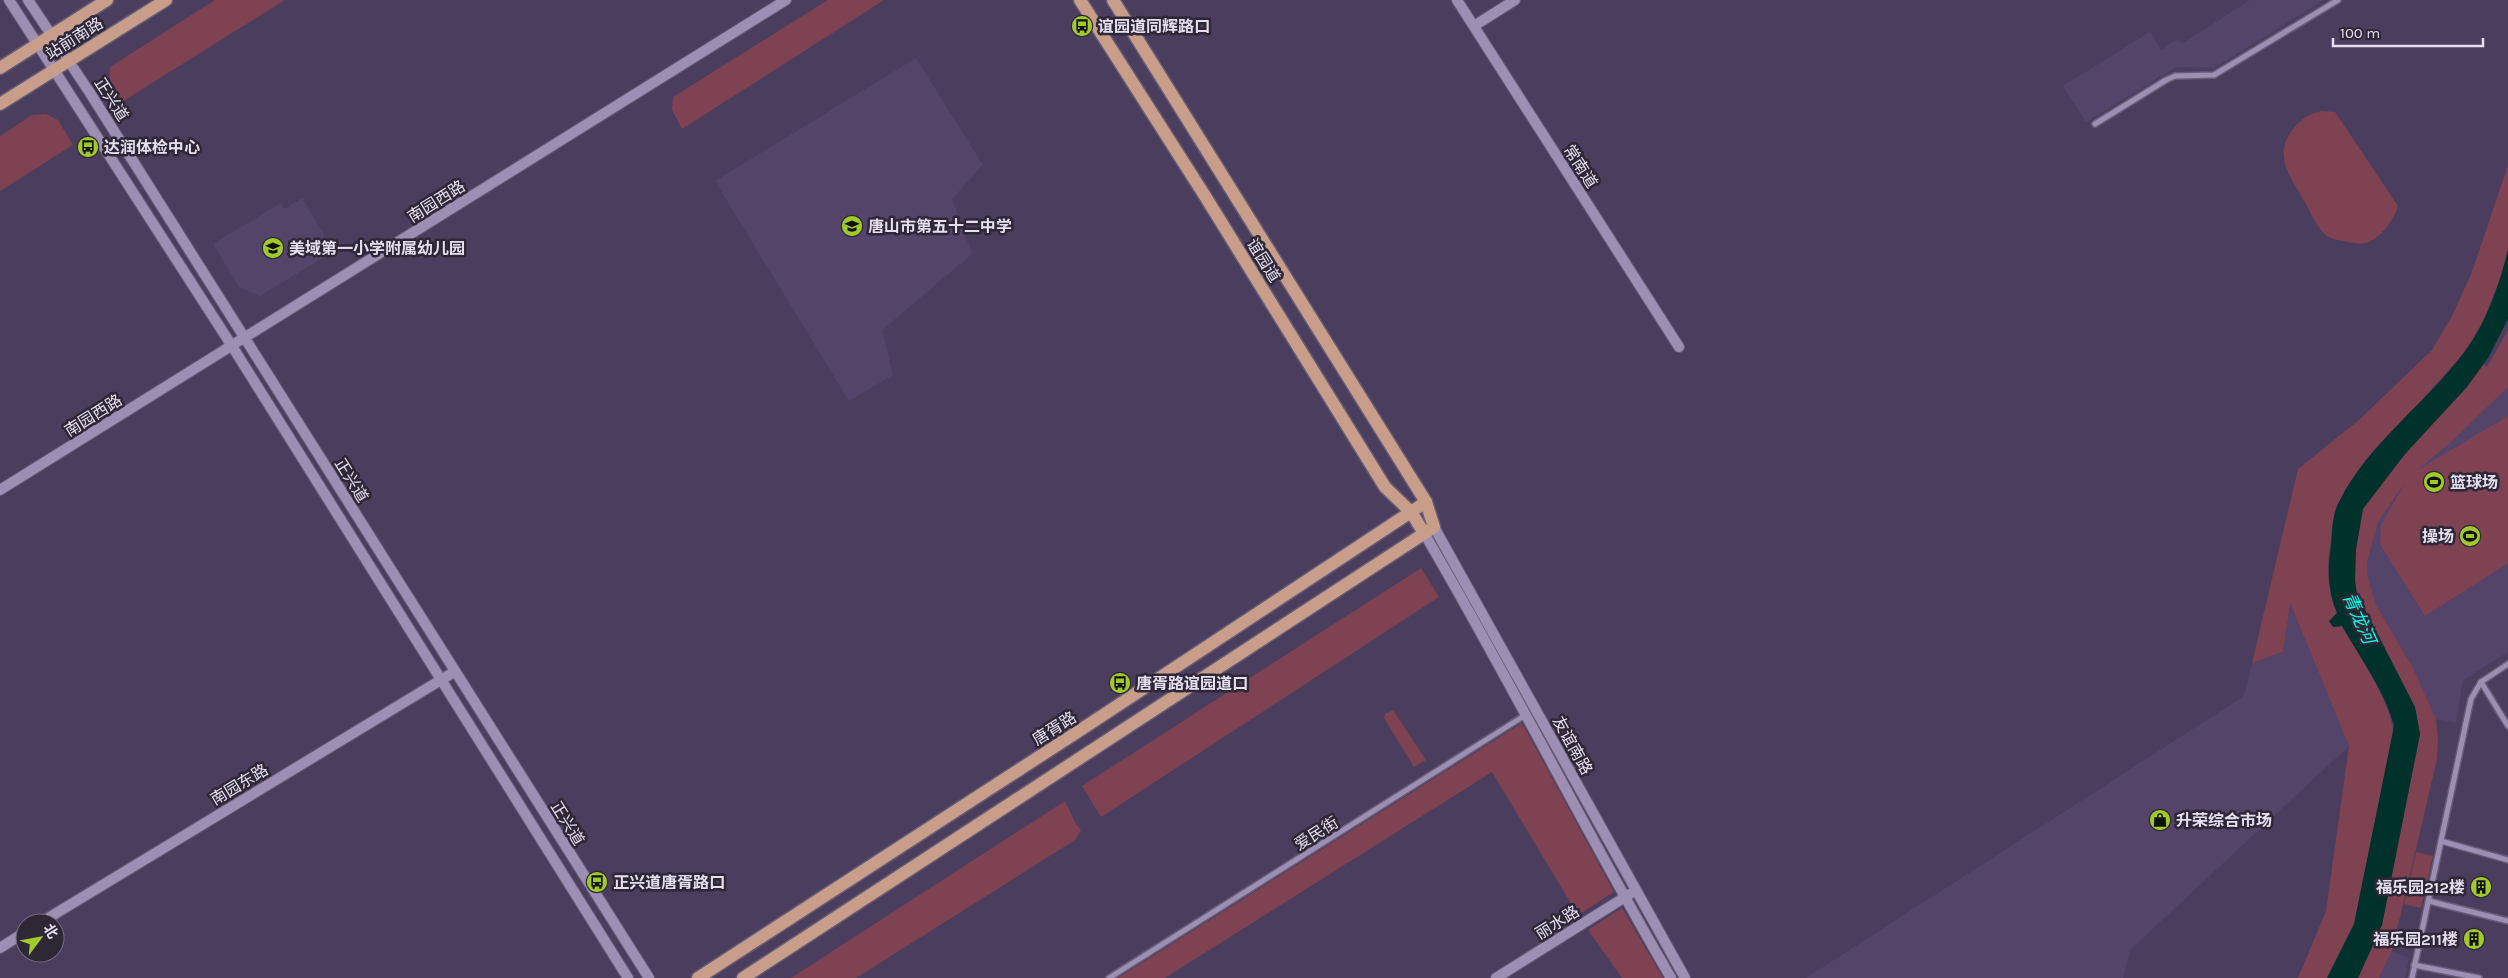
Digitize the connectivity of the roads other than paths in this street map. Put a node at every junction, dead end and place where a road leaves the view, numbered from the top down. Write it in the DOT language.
graph roads {
  1 [pos="9,0"];
  2 [pos="28,0"];
  3 [pos="107,0"];
  4 [pos="166,0"];
  5 [pos="786,0"];
  6 [pos="1080,0"];
  7 [pos="1113,0"];
  8 [pos="1457,0"];
  9 [pos="1515,0"];
  10 [pos="2338,0"];
  11 [pos="1474,26"];
  12 [pos="50,36"];
  13 [pos="36,44"];
  14 [pos="69,62"];
  15 [pos="0,68"];
  16 [pos="55,70"];
  17 [pos="0,104"];
  18 [pos="2095,124"];
  19 [pos="245,337"];
  20 [pos="232,346"];
  21 [pos="1679,348"];
  22 [pos="0,490"];
  23 [pos="1426,502"];
  24 [pos="1411,512"];
  25 [pos="1429,530"];
  26 [pos="2508,664"];
  27 [pos="454,672"];
  28 [pos="440,680"];
  29 [pos="2481,682"];
  30 [pos="1536,709"];
  31 [pos="1527,714"];
  32 [pos="2508,726"];
  33 [pos="2441,841"];
  34 [pos="2508,860"];
  35 [pos="1635,890"];
  36 [pos="1624,897"];
  37 [pos="2429,901"];
  38 [pos="56,913"];
  39 [pos="2508,921"];
  40 [pos="15,938"];
  41 [pos="0,948"];
  42 [pos="2414,965"];
  43 [pos="628,978"];
  44 [pos="649,978"];
  45 [pos="698,978"];
  46 [pos="743,978"];
  47 [pos="1109,978"];
  48 [pos="1496,978"];
  49 [pos="1671,978"];
  50 [pos="1684,978"];
  51 [pos="2412,978"];
  52 [pos="2479,978"];
  1 -- 13 [label="main road, 正兴道"];
  2 -- 12 [label="main road, 正兴道"];
  3 -- 12 [label="main road, 站前南路"];
  4 -- 14 [label="main road, 站前南路"];
  5 -- 19 [label="main road, 南园西路"];
  6 -- 24 [label="main road, 谊园道"];
  7 -- 23 [label="main road, 谊园道"];
  8 -- 11 [label="main road, 常南道"];
  9 -- 11 [label="main road"];
  10 -- 18 [label="street"];
  11 -- 21 [label="main road, 常南道"];
  12 -- 13 [label="main road, 站前南路"];
  12 -- 14 [label="main road, 正兴道"];
  13 -- 15 [label="main road, 站前南路"];
  13 -- 16 [label="main road, 正兴道"];
  14 -- 16 [label="main road, 站前南路"];
  14 -- 19 [label="main road, 正兴道"];
  16 -- 17 [label="main road, 站前南路"];
  16 -- 20 [label="main road, 正兴道"];
  19 -- 20 [label="main road, 南园西路"];
  19 -- 27 [label="main road, 正兴道"];
  20 -- 22 [label="main road, 南园西路"];
  20 -- 28 [label="main road, 正兴道"];
  23 -- 24 [label="main road, 唐胥路"];
  23 -- 25 [label="main road, 谊园道"];
  24 -- 25 [label="main road, 谊园道"];
  24 -- 45 [label="main road, 唐胥路"];
  25 -- 30 [label="main road, 友谊南路"];
  25 -- 31 [label="main road, 友谊南路"];
  25 -- 46 [label="main road"];
  26 -- 29 [label="street"];
  27 -- 28 [label="main road, 南园东路"];
  27 -- 44 [label="main road, 正兴道"];
  28 -- 38 [label="main road, 南园东路"];
  28 -- 43 [label="main road, 正兴道"];
  29 -- 32 [label="street"];
  29 -- 33 [label="street"];
  30 -- 31 [label="street, 爱民街"];
  30 -- 35 [label="main road, 友谊南路"];
  31 -- 36 [label="main road, 友谊南路"];
  31 -- 47 [label="street, 爱民街"];
  33 -- 34 [label="street"];
  33 -- 37 [label="street"];
  35 -- 36 [label="main road, 丽水路"];
  35 -- 50 [label="main road, 友谊南路"];
  36 -- 48 [label="main road, 丽水路"];
  36 -- 49 [label="main road, 友谊南路"];
  37 -- 39 [label="street"];
  37 -- 42 [label="street"];
  40 -- 41 [label="main road"];
  42 -- 51 [label="street"];
  42 -- 52 [label="street"];
}
